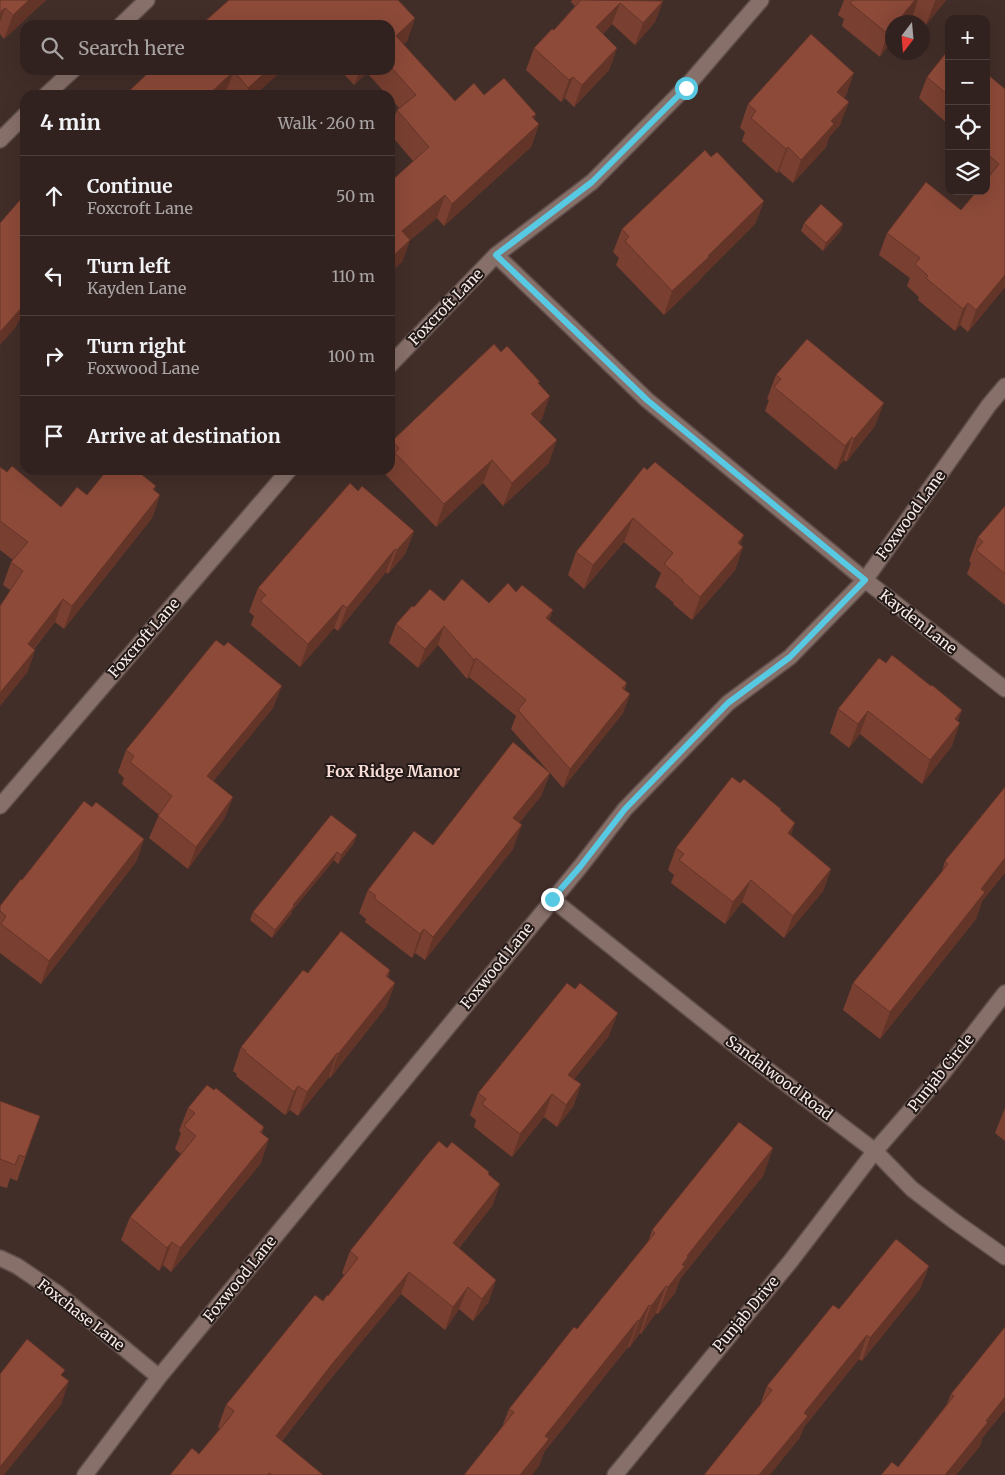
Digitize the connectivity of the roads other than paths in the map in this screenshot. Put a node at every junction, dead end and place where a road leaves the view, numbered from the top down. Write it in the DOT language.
graph roads {
  1 [pos="148,0"];
  2 [pos="761,0"];
  3 [pos="126,20"];
  4 [pos="68,75"];
  5 [pos="51,90"];
  6 [pos="20,120"];
  7 [pos="0,140"];
  8 [pos="496,255"];
  9 [pos="395,360"];
  10 [pos="1005,386"];
  11 [pos="285,475"];
  12 [pos="865,580"];
  13 [pos="1005,689"];
  14 [pos="0,806"];
  15 [pos="552,899"];
  16 [pos="1005,993"];
  17 [pos="875,1151"];
  18 [pos="1005,1257"];
  19 [pos="0,1258"];
  20 [pos="159,1377"];
  21 [pos="85,1475"];
  22 [pos="614,1475"];
  1 -- 3 [label="street"];
  2 -- 8 [label="street, Foxcroft Lane"];
  4 -- 5 [label="street"];
  6 -- 7 [label="street"];
  8 -- 9 [label="street, Foxcroft Lane"];
  8 -- 12 [label="street, Kayden Lane"];
  10 -- 12 [label="street, Foxwood Lane"];
  11 -- 14 [label="street, Foxcroft Lane"];
  12 -- 13 [label="street, Kayden Lane"];
  12 -- 15 [label="street, Foxwood Lane"];
  15 -- 17 [label="street, Sandalwood Road"];
  15 -- 20 [label="street, Foxwood Lane"];
  16 -- 17 [label="street, Punjab Circle"];
  17 -- 18 [label="street, Sandalwood Road"];
  17 -- 22 [label="street, Punjab Drive"];
  19 -- 20 [label="street, Foxchase Lane"];
  20 -- 21 [label="street, Foxwood Lane"];
}
